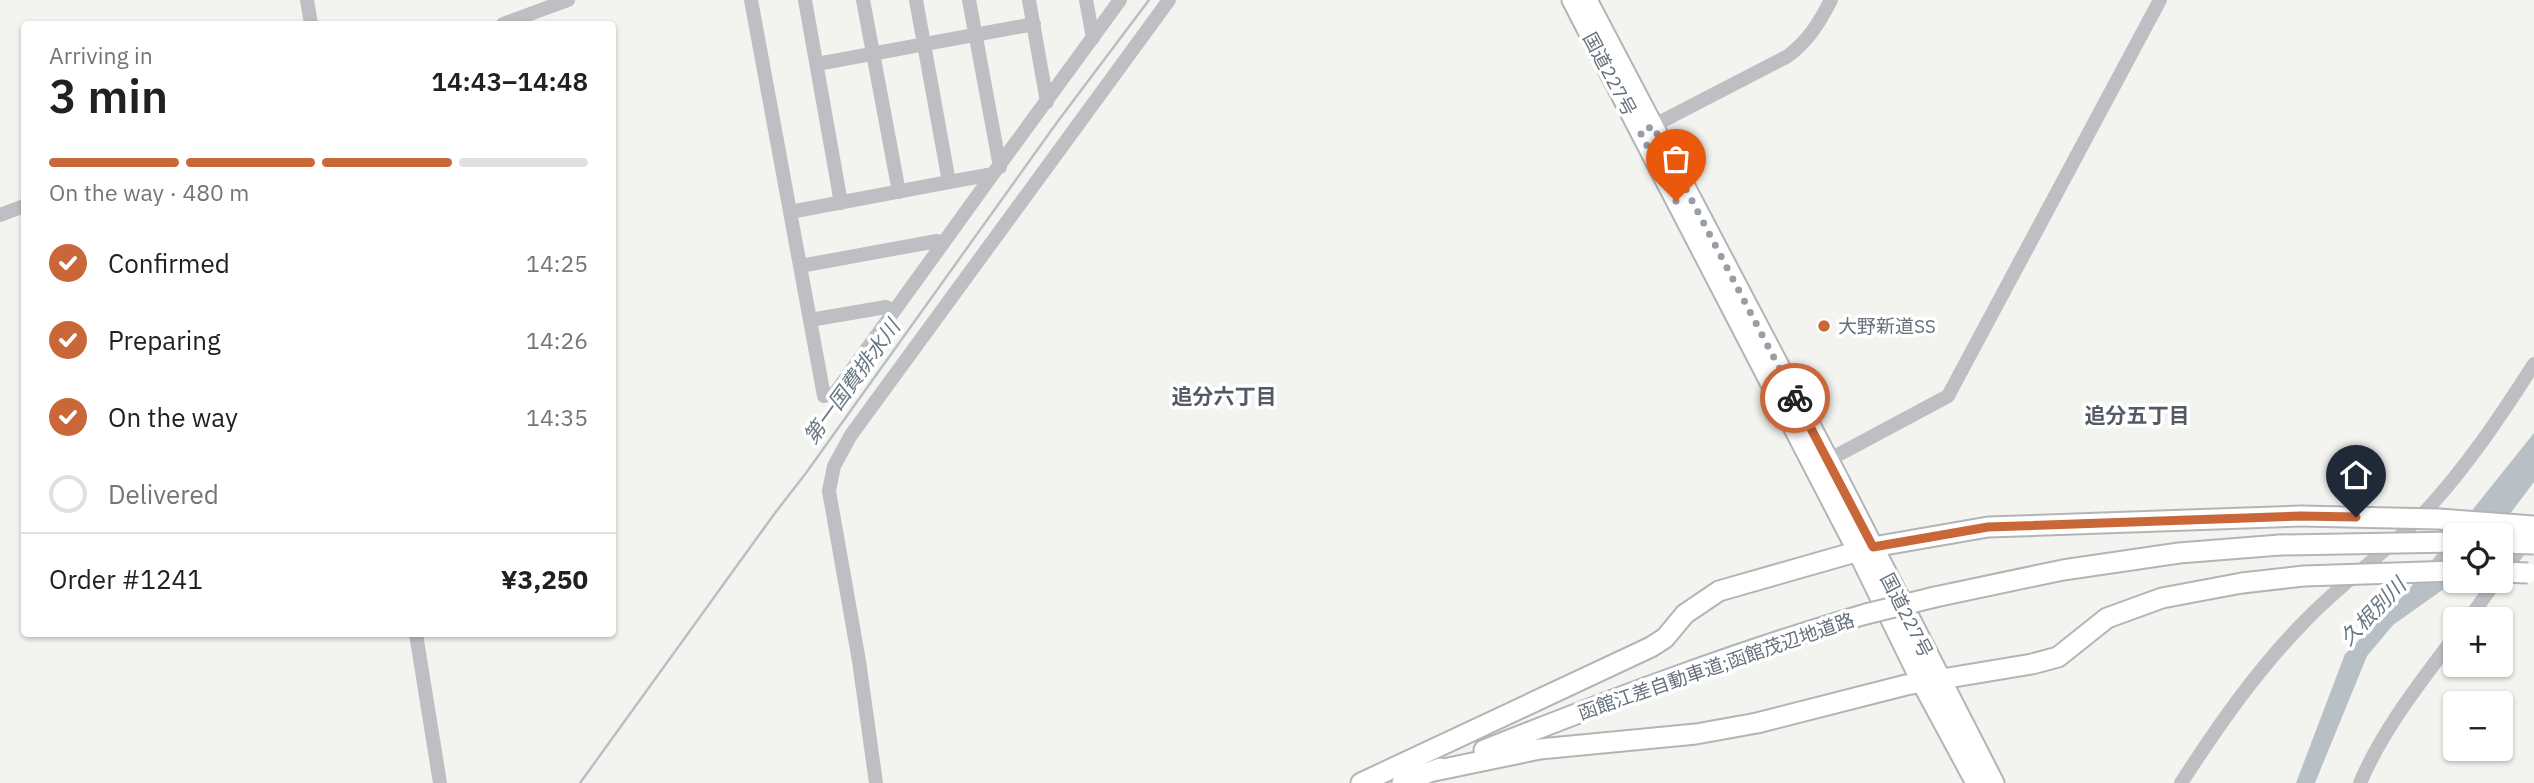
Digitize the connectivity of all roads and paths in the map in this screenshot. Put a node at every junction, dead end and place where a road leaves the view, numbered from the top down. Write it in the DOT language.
graph roads {
  1 [pos="307,0"];
  2 [pos="568,0"];
  3 [pos="751,0"];
  4 [pos="806,0"];
  5 [pos="863,0"];
  6 [pos="916,0"];
  7 [pos="969,0"];
  8 [pos="1029,0"];
  9 [pos="1086,0"];
  10 [pos="1120,0"];
  11 [pos="1169,0"];
  12 [pos="1572,0"];
  13 [pos="1587,0"];
  14 [pos="1831,0"];
  15 [pos="2160,0"];
  16 [pos="310,21"];
  17 [pos="511,21"];
  18 [pos="1034,24"];
  19 [pos="975,34"];
  20 [pos="1093,38"];
  21 [pos="924,44"];
  22 [pos="873,54"];
  23 [pos="817,64"];
  24 [pos="1047,102"];
  25 [pos="1646,129"];
  26 [pos="997,170"];
  27 [pos="949,182"];
  28 [pos="899,192"];
  29 [pos="841,203"];
  30 [pos="21,207"];
  31 [pos="790,212"];
  32 [pos="0,215"];
  33 [pos="943,244"];
  34 [pos="800,265"];
  35 [pos="894,311"];
  36 [pos="810,320"];
  37 [pos="2534,364"];
  38 [pos="1821,464"];
  39 [pos="2534,527"];
  40 [pos="2443,542"];
  41 [pos="2513,543"];
  42 [pos="2534,544"];
  43 [pos="1865,550"];
  44 [pos="2513,557"];
  45 [pos="2443,571"];
  46 [pos="2531,573"];
  47 [pos="2513,574"];
  48 [pos="416,637"];
  49 [pos="2443,652"];
  50 [pos="1930,680"];
  51 [pos="1429,772"];
  52 [pos="440,783"];
  53 [pos="876,783"];
  54 [pos="1361,783"];
  55 [pos="1402,783"];
  56 [pos="1976,783"];
  57 [pos="1994,783"];
  58 [pos="2181,783"];
  59 [pos="2360,783"];
  1 -- 16 [label="street"];
  2 -- 17 [label="street"];
  3 -- 31 [label="street"];
  4 -- 23 [label="street"];
  5 -- 22 [label="street"];
  6 -- 21 [label="street"];
  7 -- 19 [label="street"];
  8 -- 18 [label="street"];
  9 -- 20 [label="street"];
  10 -- 20 [label="street"];
  11 -- 53 [label="street"];
  12 -- 25 [label="highway, 国道227号"];
  13 -- 25 [label="highway, 国道227号"];
  14 -- 25 [label="street"];
  15 -- 38 [label="street"];
  18 -- 19 [label="street"];
  18 -- 24 [label="street"];
  19 -- 21 [label="street"];
  19 -- 26 [label="street"];
  20 -- 24 [label="street"];
  21 -- 22 [label="street"];
  21 -- 27 [label="street"];
  22 -- 23 [label="street"];
  22 -- 28 [label="street"];
  23 -- 29 [label="street"];
  24 -- 26 [label="street"];
  25 -- 38 [label="highway, 国道227号"];
  26 -- 27 [label="street"];
  26 -- 33 [label="street"];
  27 -- 28 [label="street"];
  28 -- 29 [label="street"];
  29 -- 31 [label="street"];
  30 -- 32 [label="street"];
  31 -- 34 [label="street"];
  33 -- 34 [label="street"];
  33 -- 35 [label="street"];
  34 -- 36 [label="street"];
  35 -- 36 [label="street"];
  35 -- 36 [label="street"];
  37 -- 58 [label="street"];
  38 -- 43 [label="highway, 国道227号"];
  39 -- 43 [label="highway, bridge"];
  39 -- 44 [label="street"];
  40 -- 51 [label="highway, 函館江差自動車道;函館茂辺地道路, bridge"];
  41 -- 42 [label="highway, bridge"];
  43 -- 50 [label="highway, 国道227号"];
  43 -- 54 [label="highway"];
  45 -- 50 [label="highway, bridge"];
  46 -- 47 [label="highway, bridge"];
  48 -- 52 [label="street"];
  49 -- 59 [label="street"];
  50 -- 51 [label="highway"];
  50 -- 56 [label="highway, 国道227号"];
  50 -- 57 [label="highway, 国道227号"];
  51 -- 55 [label="highway, 函館江差自動車道;函館茂辺地道路"];
}
